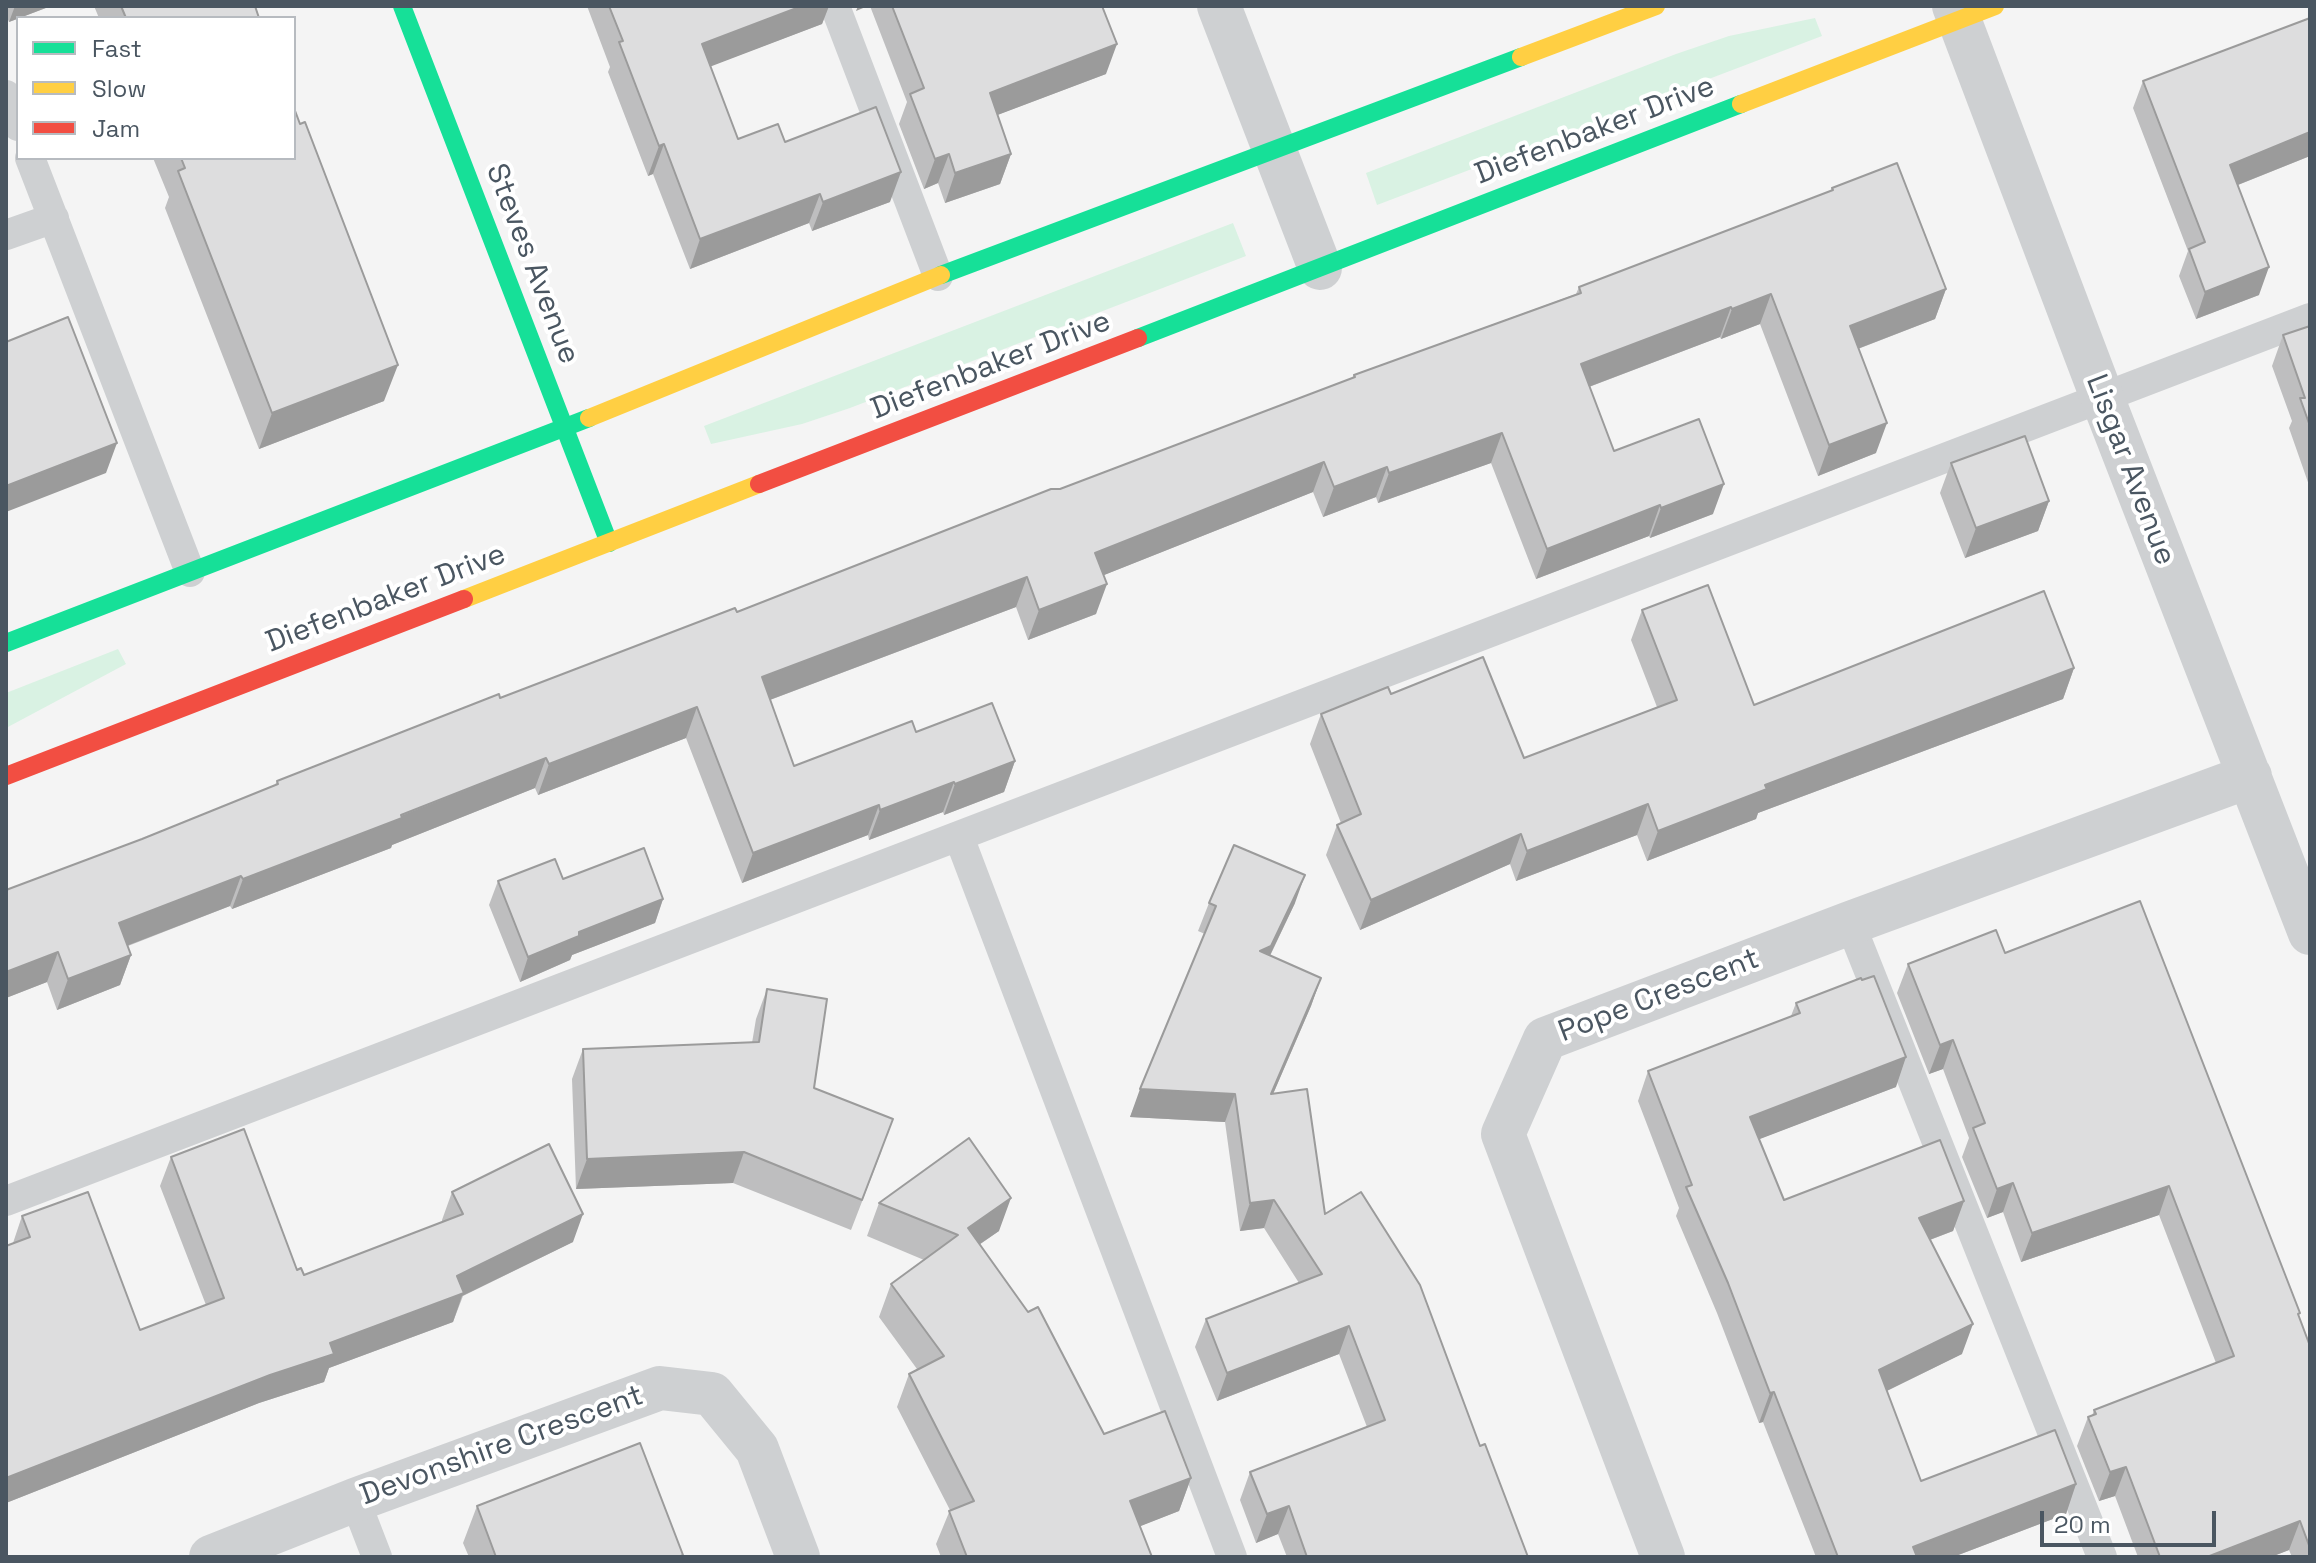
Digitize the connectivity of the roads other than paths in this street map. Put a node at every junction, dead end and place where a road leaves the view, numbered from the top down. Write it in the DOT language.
graph roads {
  1 [pos="402,6"];
  2 [pos="835,6"];
  3 [pos="1219,6"];
  4 [pos="1656,6"];
  5 [pos="1969,11"];
  6 [pos="6,95"];
  7 [pos="16,121"];
  8 [pos="1273,151"];
  9 [pos="31,160"];
  10 [pos="54,218"];
  11 [pos="6,235"];
  12 [pos="1320,268"];
  13 [pos="938,276"];
  14 [pos="2310,318"];
  15 [pos="2102,397"];
  16 [pos="564,428"];
  17 [pos="609,543"];
  18 [pos="190,572"];
  19 [pos="6,643"];
  20 [pos="6,776"];
  21 [pos="2250,776"];
  22 [pos="959,837"];
  23 [pos="1850,923"];
  24 [pos="2310,933"];
  25 [pos="6,1201"];
  26 [pos="355,1500"];
  27 [pos="211,1557"];
  28 [pos="377,1557"];
  29 [pos="798,1557"];
  30 [pos="1232,1557"];
  31 [pos="1663,1557"];
  32 [pos="2102,1557"];
  1 -- 16 [label="street, Steves Avenue"];
  2 -- 13 [label="lane"];
  3 -- 8 [label="street"];
  4 -- 8 [label="street"];
  5 -- 12 [label="street, Diefenbaker Drive"];
  5 -- 15 [label="street, Lisgar Avenue"];
  6 -- 7 [label="lane"];
  8 -- 12 [label="street"];
  8 -- 13 [label="street"];
  9 -- 10 [label="lane"];
  10 -- 11 [label="lane"];
  10 -- 18 [label="lane"];
  12 -- 17 [label="street, Diefenbaker Drive"];
  13 -- 16 [label="street"];
  14 -- 15 [label="lane"];
  15 -- 21 [label="street, Lisgar Avenue"];
  15 -- 22 [label="lane"];
  16 -- 17 [label="street, Steves Avenue"];
  16 -- 18 [label="street"];
  17 -- 20 [label="street, Diefenbaker Drive"];
  18 -- 19 [label="street"];
  21 -- 23 [label="street, Pope Crescent"];
  21 -- 24 [label="street, Lisgar Avenue"];
  22 -- 25 [label="lane"];
  22 -- 30 [label="lane"];
  23 -- 31 [label="street, Pope Crescent"];
  23 -- 32 [label="lane"];
  26 -- 27 [label="street, Devonshire Crescent"];
  26 -- 28 [label="lane"];
  26 -- 29 [label="street, Devonshire Crescent"];
}
